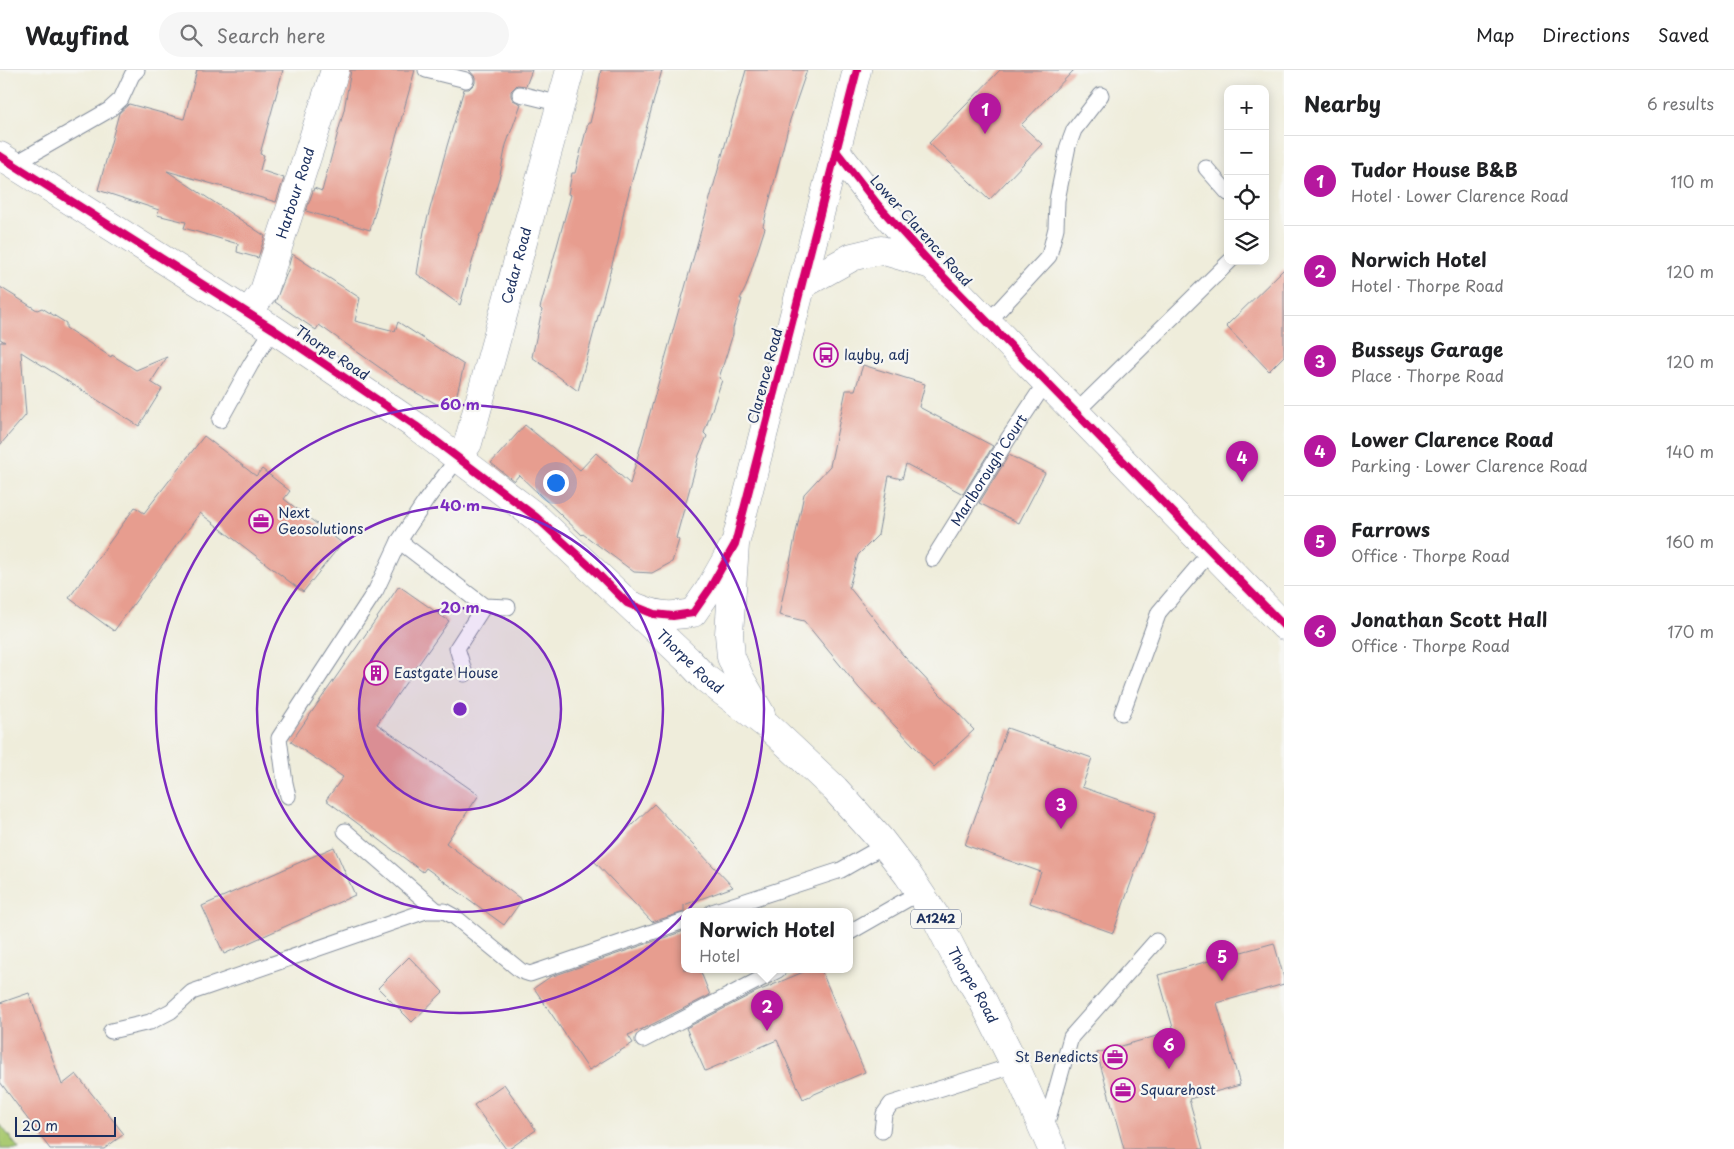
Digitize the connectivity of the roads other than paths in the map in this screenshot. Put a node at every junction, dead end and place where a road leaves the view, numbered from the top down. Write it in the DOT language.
graph roads {
  1 [pos="137,70"];
  2 [pos="335,70"];
  3 [pos="426,70"];
  4 [pos="570,70"];
  5 [pos="857,70"];
  6 [pos="466,80"];
  7 [pos="520,94"];
  8 [pos="1101,95"];
  9 [pos="561,104"];
  10 [pos="836,151"];
  11 [pos="7,161"];
  12 [pos="1206,168"];
  13 [pos="1224,188"];
  14 [pos="932,265"];
  15 [pos="1226,265"];
  16 [pos="802,285"];
  17 [pos="248,313"];
  18 [pos="988,322"];
  19 [pos="273,328"];
  20 [pos="1046,382"];
  21 [pos="1076,412"];
  22 [pos="220,420"];
  23 [pos="458,458"];
  24 [pos="399,541"];
  25 [pos="734,544"];
  26 [pos="1211,551"];
  27 [pos="933,559"];
  28 [pos="627,604"];
  29 [pos="484,606"];
  30 [pos="508,607"];
  31 [pos="1284,626"];
  32 [pos="465,674"];
  33 [pos="1122,713"];
  34 [pos="768,726"];
  35 [pos="288,796"];
  36 [pos="345,830"];
  37 [pos="885,845"];
  38 [pos="920,892"];
  39 [pos="724,908"];
  40 [pos="436,910"];
  41 [pos="681,922"];
  42 [pos="853,930"];
  43 [pos="1156,940"];
  44 [pos="772,973"];
  45 [pos="111,1031"];
  46 [pos="643,1040"];
  47 [pos="1015,1065"];
  48 [pos="882,1131"];
  49 [pos="1048,1140"];
  1 -- 11 [label="lane"];
  2 -- 17 [label="main road, Harbour Road"];
  3 -- 6 [label="lane"];
  4 -- 9 [label="main road, Cedar Road"];
  5 -- 10 [label="main road, Clarence Road / A1242"];
  7 -- 9 [label="lane"];
  8 -- 18 [label="lane"];
  9 -- 23 [label="main road, Cedar Road"];
  10 -- 14 [label="main road, Lower Clarence Road"];
  10 -- 16 [label="main road, Clarence Road / A1242"];
  11 -- 17 [label="main road, Thorpe Road / A1242"];
  12 -- 13 [label="lane"];
  14 -- 16 [label="main road, Lower Clarence Road"];
  14 -- 18 [label="main road, Lower Clarence Road"];
  15 -- 21 [label="lane"];
  16 -- 25 [label="main road, Clarence Road / A1242"];
  17 -- 19 [label="main road, Thorpe Road / A1242"];
  18 -- 20 [label="main road, Lower Clarence Road"];
  19 -- 22 [label="lane"];
  19 -- 23 [label="main road, Thorpe Road / A1242"];
  20 -- 21 [label="main road, Lower Clarence Road"];
  20 -- 27 [label="lane, Marlborough Court"];
  21 -- 26 [label="main road, Lower Clarence Road"];
  23 -- 24 [label="lane"];
  23 -- 28 [label="main road, Thorpe Road / A1242"];
  24 -- 29 [label="lane"];
  24 -- 35 [label="lane"];
  25 -- 28 [label="main road, Clarence Road / A1242"];
  25 -- 34 [label="main road, Clarence Road / A1242"];
  26 -- 31 [label="main road, Lower Clarence Road"];
  26 -- 33 [label="lane"];
  28 -- 34 [label="main road, Thorpe Road / A1242"];
  29 -- 30 [label="lane"];
  29 -- 32 [label="lane"];
  34 -- 37 [label="main road, Thorpe Road / A1242"];
  36 -- 40 [label="lane"];
  37 -- 38 [label="main road, Thorpe Road / A1242"];
  37 -- 39 [label="lane"];
  38 -- 42 [label="lane"];
  38 -- 47 [label="main road, Thorpe Road / A1242"];
  40 -- 41 [label="lane"];
  40 -- 45 [label="lane"];
  43 -- 49 [label="lane"];
  44 -- 46 [label="lane"];
  47 -- 48 [label="lane"];
  47 -- 49 [label="main road, Thorpe Road / A1242"];
}
